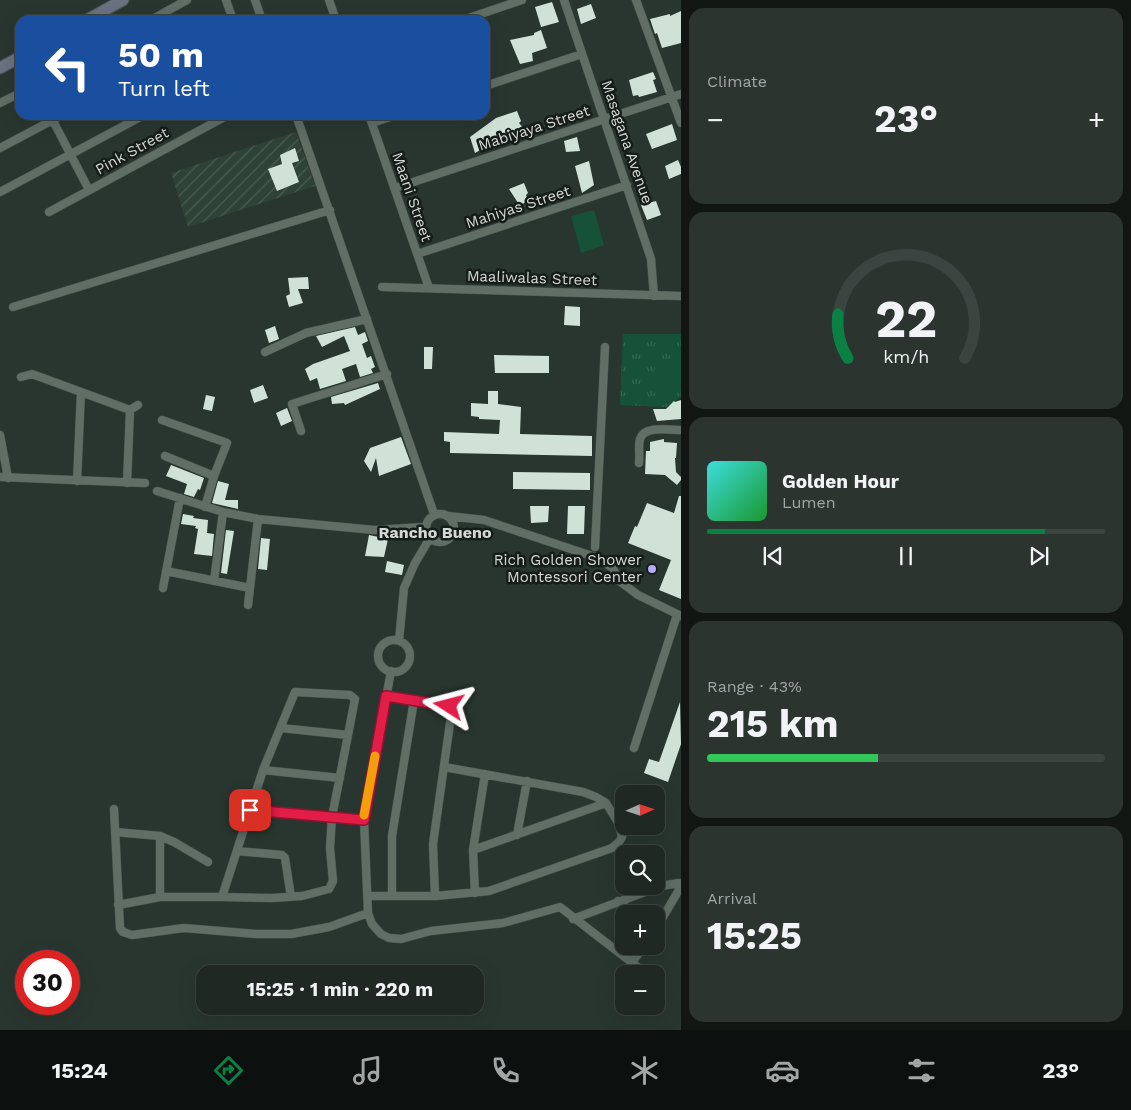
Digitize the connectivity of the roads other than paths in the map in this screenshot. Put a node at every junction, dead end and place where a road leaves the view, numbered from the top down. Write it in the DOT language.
graph roads {
  1 [pos="187,0"];
  2 [pos="226,0"];
  3 [pos="255,0"];
  4 [pos="330,0"];
  5 [pos="522,0"];
  6 [pos="564,0"];
  7 [pos="636,0"];
  8 [pos="119,1"];
  9 [pos="95,15"];
  10 [pos="161,15"];
  11 [pos="231,15"];
  12 [pos="260,15"];
  13 [pos="334,15"];
  14 [pos="478,15"];
  15 [pos="582,54"];
  16 [pos="15,60"];
  17 [pos="0,68"];
  18 [pos="490,84"];
  19 [pos="681,94"];
  20 [pos="15,96"];
  21 [pos="672,96"];
  22 [pos="0,103"];
  23 [pos="604,119"];
  24 [pos="49,120"];
  25 [pos="53,120"];
  26 [pos="135,120"];
  27 [pos="219,120"];
  28 [pos="298,120"];
  29 [pos="370,120"];
  30 [pos="681,123"];
  31 [pos="0,148"];
  32 [pos="72,154"];
  33 [pos="627,185"];
  34 [pos="395,188"];
  35 [pos="89,190"];
  36 [pos="0,192"];
  37 [pos="330,210"];
  38 [pos="48,212"];
  39 [pos="417,254"];
  40 [pos="382,287"];
  41 [pos="429,288"];
  42 [pos="654,296"];
  43 [pos="681,296"];
  44 [pos="13,307"];
  45 [pos="367,319"];
  46 [pos="605,347"];
  47 [pos="265,352"];
  48 [pos="387,374"];
  49 [pos="21,377"];
  50 [pos="81,392"];
  51 [pos="138,406"];
  52 [pos="130,410"];
  53 [pos="162,420"];
  54 [pos="301,430"];
  55 [pos="681,430"];
  56 [pos="0,436"];
  57 [pos="164,456"];
  58 [pos="639,464"];
  59 [pos="214,476"];
  60 [pos="4,477"];
  61 [pos="77,481"];
  62 [pos="128,483"];
  63 [pos="146,483"];
  64 [pos="158,490"];
  65 [pos="180,498"];
  66 [pos="205,507"];
  67 [pos="223,512"];
  68 [pos="434,514"];
  69 [pos="448,516"];
  70 [pos="258,519"];
  71 [pos="425,527"];
  72 [pos="430,538"];
  73 [pos="596,547"];
  74 [pos="166,572"];
  75 [pos="214,581"];
  76 [pos="163,588"];
  77 [pos="250,588"];
  78 [pos="248,605"];
  79 [pos="679,615"];
  80 [pos="399,641"];
  81 [pos="391,672"];
  82 [pos="386,696"];
  83 [pos="414,700"];
  84 [pos="281,728"];
  85 [pos="348,735"];
  86 [pos="634,748"];
  87 [pos="444,767"];
  88 [pos="263,770"];
  89 [pos="485,774"];
  90 [pos="340,778"];
  91 [pos="527,781"];
  92 [pos="606,803"];
  93 [pos="114,809"];
  94 [pos="250,810"];
  95 [pos="332,817"];
  96 [pos="364,820"];
  97 [pos="115,832"];
  98 [pos="517,835"];
  99 [pos="160,836"];
  100 [pos="238,850"];
  101 [pos="473,850"];
  102 [pos="208,862"];
  103 [pos="475,893"];
  104 [pos="368,896"];
  105 [pos="392,896"];
  106 [pos="435,896"];
  107 [pos="160,897"];
  108 [pos="222,897"];
  109 [pos="292,897"];
  110 [pos="618,901"];
  111 [pos="118,905"];
  112 [pos="623,905"];
  113 [pos="368,913"];
  114 [pos="665,914"];
  115 [pos="573,919"];
  116 [pos="638,955"];
  117 [pos="632,963"];
  118 [pos="635,965"];
  1 -- 10 [label="street"];
  2 -- 11 [label="street"];
  3 -- 12 [label="street"];
  4 -- 13 [label="street"];
  5 -- 14 [label="street"];
  6 -- 15 [label="street, Masagana Avenue"];
  7 -- 21 [label="street"];
  8 -- 9 [label="main road"];
  15 -- 18 [label="street"];
  15 -- 23 [label="street, Masagana Avenue"];
  16 -- 17 [label="main road"];
  19 -- 21 [label="street, Mabiyaya Street"];
  20 -- 22 [label="street"];
  21 -- 23 [label="street, Mabiyaya Street"];
  21 -- 30 [label="street"];
  23 -- 33 [label="street, Masagana Avenue"];
  23 -- 34 [label="street, Mabiyaya Street"];
  24 -- 31 [label="street"];
  25 -- 32 [label="street"];
  26 -- 32 [label="street"];
  27 -- 35 [label="street, Pink Street"];
  28 -- 37 [label="street"];
  29 -- 34 [label="street, Maani Street"];
  32 -- 35 [label="street"];
  32 -- 36 [label="street"];
  33 -- 39 [label="street, Mahiyas Street"];
  33 -- 42 [label="street, Masagana Avenue"];
  34 -- 39 [label="street, Maani Street"];
  35 -- 38 [label="street, Pink Street"];
  37 -- 44 [label="street"];
  37 -- 45 [label="street"];
  39 -- 41 [label="street, Maani Street"];
  40 -- 41 [label="street, Maaliwalas Street"];
  41 -- 42 [label="street, Maaliwalas Street"];
  42 -- 43 [label="street, Maaliwalas Street"];
  45 -- 47 [label="street"];
  45 -- 48 [label="street"];
  46 -- 73 [label="street"];
  48 -- 54 [label="street"];
  48 -- 68 [label="street"];
  49 -- 50 [label="street"];
  50 -- 52 [label="street"];
  50 -- 61 [label="street"];
  51 -- 52 [label="street"];
  52 -- 62 [label="street"];
  53 -- 59 [label="street"];
  55 -- 58 [label="street"];
  56 -- 60 [label="street"];
  57 -- 59 [label="street"];
  59 -- 66 [label="street"];
  60 -- 61 [label="street"];
  61 -- 62 [label="street"];
  62 -- 63 [label="street"];
  64 -- 65 [label="street"];
  65 -- 66 [label="street"];
  65 -- 74 [label="street"];
  66 -- 67 [label="street"];
  67 -- 70 [label="street"];
  67 -- 75 [label="street"];
  68 -- 69 [label="street"];
  68 -- 71 [label="street"];
  69 -- 72 [label="street"];
  69 -- 79 [label="street"];
  70 -- 71 [label="street"];
  70 -- 77 [label="street"];
  71 -- 72 [label="street"];
  72 -- 80 [label="street"];
  74 -- 75 [label="street"];
  74 -- 76 [label="street"];
  75 -- 77 [label="street"];
  77 -- 78 [label="street"];
  79 -- 86 [label="street"];
  80 -- 81 [label="street"];
  80 -- 81 [label="street"];
  81 -- 82 [label="street"];
  82 -- 83 [label="street"];
  82 -- 96 [label="street"];
  83 -- 87 [label="street"];
  83 -- 105 [label="street"];
  84 -- 85 [label="street"];
  84 -- 85 [label="street"];
  84 -- 88 [label="street"];
  85 -- 90 [label="street"];
  87 -- 89 [label="street"];
  87 -- 106 [label="street"];
  88 -- 90 [label="street"];
  88 -- 94 [label="street"];
  89 -- 91 [label="street"];
  89 -- 101 [label="street"];
  90 -- 95 [label="street"];
  91 -- 92 [label="street"];
  91 -- 98 [label="street"];
  92 -- 98 [label="street"];
  92 -- 103 [label="street"];
  93 -- 97 [label="street"];
  94 -- 95 [label="street"];
  94 -- 100 [label="street"];
  95 -- 96 [label="street"];
  95 -- 109 [label="street"];
  96 -- 104 [label="street"];
  97 -- 99 [label="street"];
  97 -- 111 [label="street"];
  98 -- 101 [label="street"];
  99 -- 102 [label="street"];
  99 -- 107 [label="street"];
  100 -- 108 [label="street"];
  100 -- 109 [label="street"];
  101 -- 103 [label="street"];
  103 -- 106 [label="street"];
  104 -- 105 [label="street"];
  104 -- 113 [label="street"];
  105 -- 106 [label="street"];
  107 -- 108 [label="street"];
  107 -- 111 [label="street"];
  108 -- 109 [label="street"];
  110 -- 112 [label="street"];
  110 -- 114 [label="street"];
  110 -- 115 [label="street"];
  111 -- 113 [label="street"];
  113 -- 115 [label="street"];
  115 -- 117 [label="street"];
  116 -- 117 [label="street"];
  117 -- 118 [label="street"];
}
